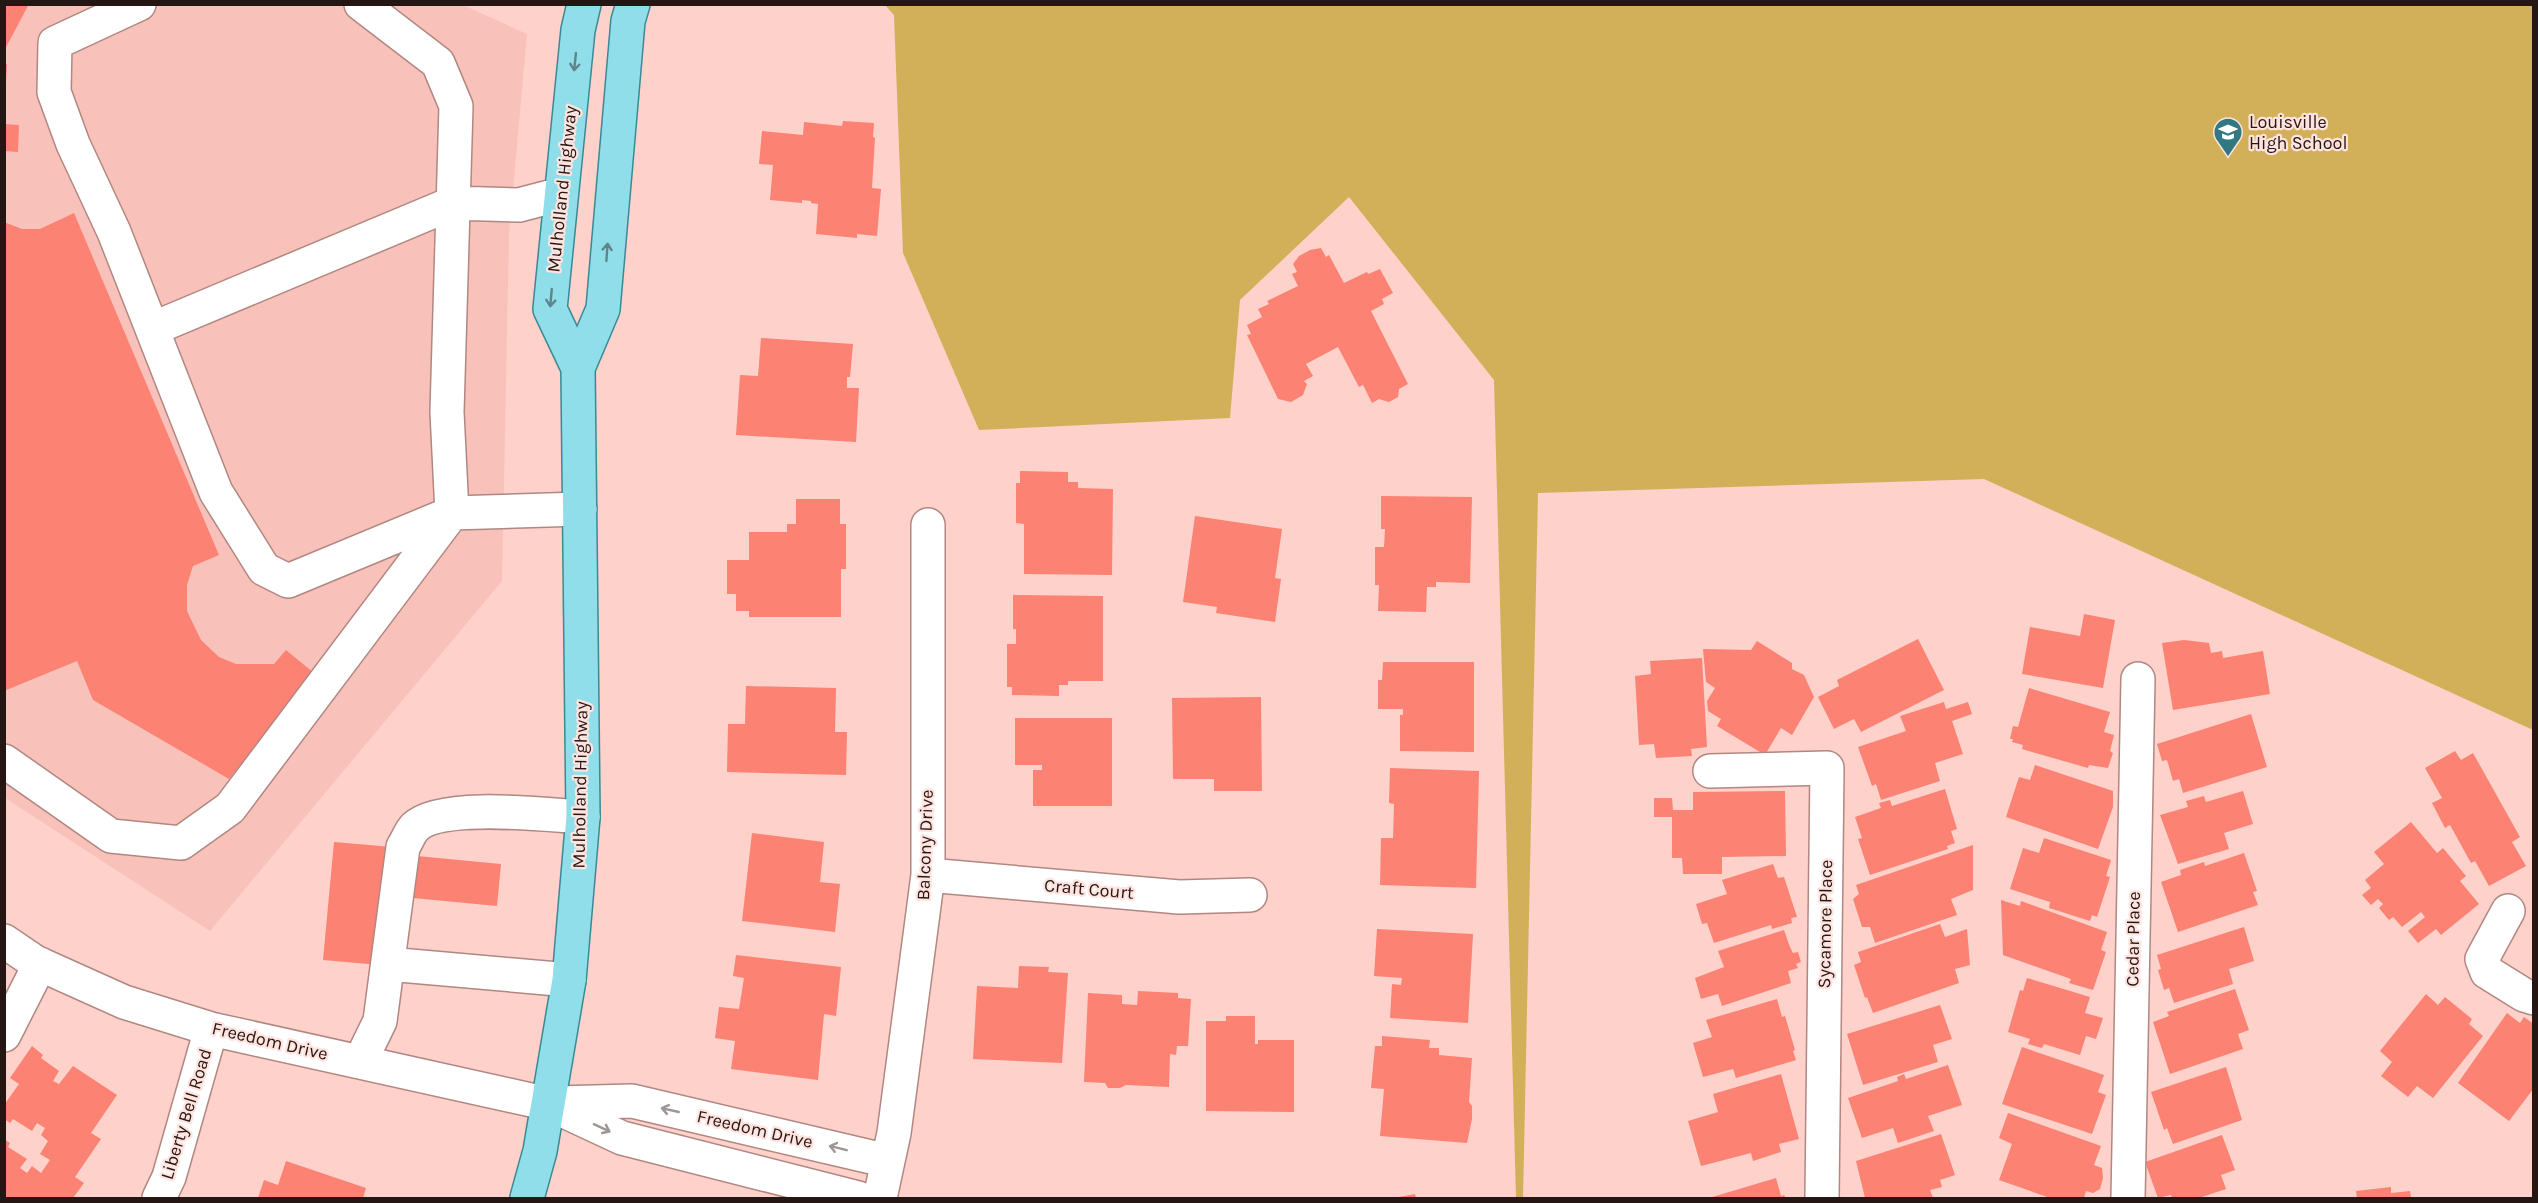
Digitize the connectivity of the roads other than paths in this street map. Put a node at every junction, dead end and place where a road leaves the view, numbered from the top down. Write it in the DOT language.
graph roads {
  1 [pos="139,4"];
  2 [pos="361,4"];
  3 [pos="584,4"];
  4 [pos="633,4"];
  5 [pos="561,194"];
  6 [pos="453,203"];
  7 [pos="152,329"];
  8 [pos="578,368"];
  9 [pos="580,509"];
  10 [pos="452,513"];
  11 [pos="928,525"];
  12 [pos="2138,679"];
  13 [pos="4,761"];
  14 [pos="1710,771"];
  15 [pos="584,817"];
  16 [pos="928,875"];
  17 [pos="1250,895"];
  18 [pos="2508,911"];
  19 [pos="4,941"];
  20 [pos="40,964"];
  21 [pos="388,964"];
  22 [pos="569,980"];
  23 [pos="2534,998"];
  24 [pos="211,1029"];
  25 [pos="4,1035"];
  26 [pos="360,1062"];
  27 [pos="549,1104"];
  28 [pos="888,1161"];
  29 [pos="159,1198"];
  30 [pos="527,1198"];
  31 [pos="858,1198"];
  32 [pos="880,1198"];
  33 [pos="1822,1198"];
  34 [pos="2128,1198"];
  1 -- 7 [label="street"];
  2 -- 6 [label="street"];
  3 -- 5 [label="main road, Mulholland Highway, one-way"];
  8 -- 4 [label="main road, Mulholland Highway, one-way"];
  5 -- 6 [label="street"];
  5 -- 8 [label="main road, Mulholland Highway, one-way"];
  6 -- 7 [label="street"];
  6 -- 10 [label="street"];
  7 -- 10 [label="street"];
  8 -- 9 [label="main road, Mulholland Highway"];
  9 -- 10 [label="street"];
  9 -- 15 [label="main road, Mulholland Highway"];
  10 -- 13 [label="street"];
  11 -- 16 [label="street, Balcony Drive"];
  12 -- 34 [label="street, Cedar Place"];
  14 -- 33 [label="street, Sycamore Place"];
  15 -- 21 [label="street"];
  15 -- 22 [label="main road, Mulholland Highway"];
  16 -- 17 [label="street, Craft Court"];
  16 -- 28 [label="street, Balcony Drive"];
  18 -- 23 [label="street"];
  19 -- 20 [label="street, Freedom Drive"];
  20 -- 24 [label="street, Freedom Drive"];
  20 -- 25 [label="street"];
  21 -- 22 [label="street"];
  21 -- 26 [label="street"];
  22 -- 27 [label="main road, Mulholland Highway"];
  24 -- 26 [label="street, Freedom Drive"];
  24 -- 29 [label="street, Liberty Bell Road"];
  26 -- 27 [label="street, Freedom Drive"];
  28 -- 27 [label="street, Freedom Drive, one-way"];
  27 -- 30 [label="main road, Mulholland Highway"];
  27 -- 31 [label="street, Freedom Drive, one-way"];
  28 -- 32 [label="street, Balcony Drive"];
}
